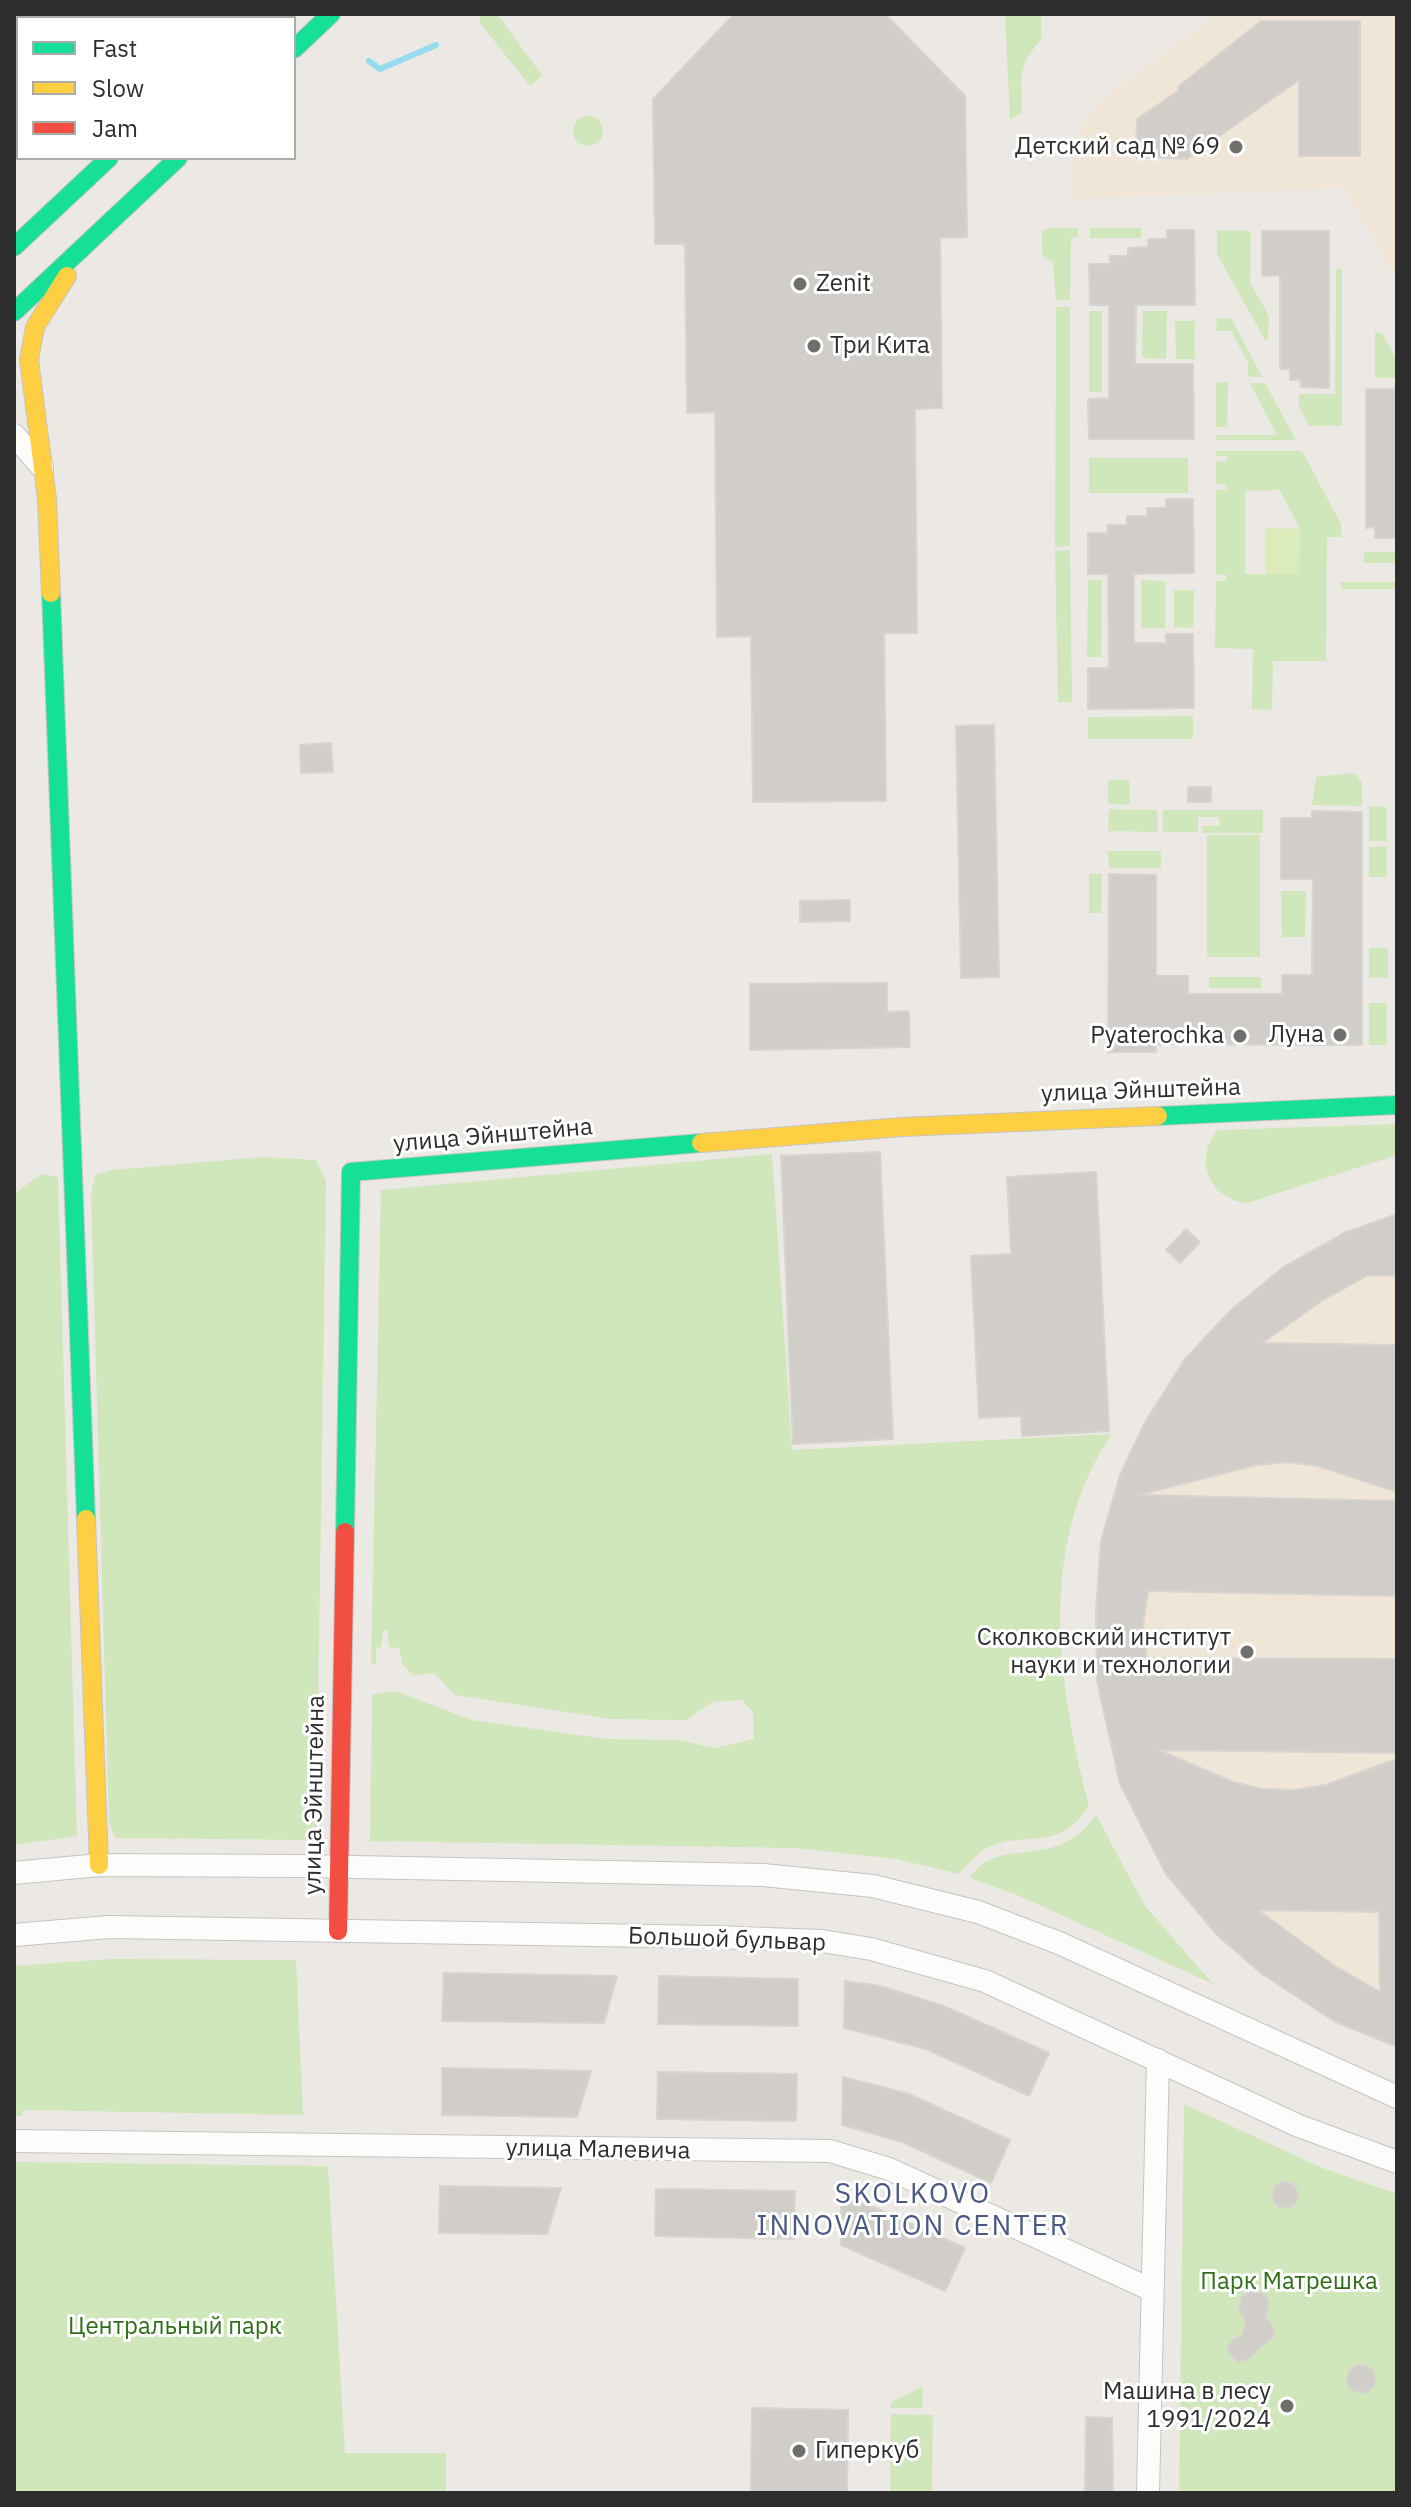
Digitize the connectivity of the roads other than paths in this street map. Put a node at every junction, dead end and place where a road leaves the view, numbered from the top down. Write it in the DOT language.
graph roads {
  1 [pos="331,14"];
  2 [pos="296,47"];
  3 [pos="107,160"];
  4 [pos="176,160"];
  5 [pos="87,245"];
  6 [pos="14,247"];
  7 [pos="14,312"];
  8 [pos="14,435"];
  9 [pos="42,467"];
  10 [pos="1397,1105"];
  11 [pos="99,1865"];
  12 [pos="337,1867"];
  13 [pos="14,1873"];
  14 [pos="338,1931"];
  15 [pos="14,1935"];
  16 [pos="1158,2060"];
  17 [pos="1397,2097"];
  18 [pos="14,2141"];
  19 [pos="1397,2162"];
  20 [pos="1152,2290"];
  21 [pos="1148,2493"];
  1 -- 2 [label="main road"];
  3 -- 6 [label="main road"];
  4 -- 5 [label="main road"];
  5 -- 7 [label="main road"];
  5 -- 9 [label="main road"];
  8 -- 9 [label="street"];
  9 -- 11 [label="main road"];
  10 -- 12 [label="main road, улица Эйнштейна"];
  11 -- 12 [label="street"];
  11 -- 13 [label="street"];
  12 -- 14 [label="main road, улица Эйнштейна"];
  12 -- 17 [label="street"];
  14 -- 15 [label="street, Большой бульвар"];
  14 -- 16 [label="street, Большой бульвар"];
  16 -- 19 [label="street, Большой бульвар"];
  16 -- 20 [label="street"];
  18 -- 20 [label="street, улица Малевича"];
  20 -- 21 [label="street"];
}
